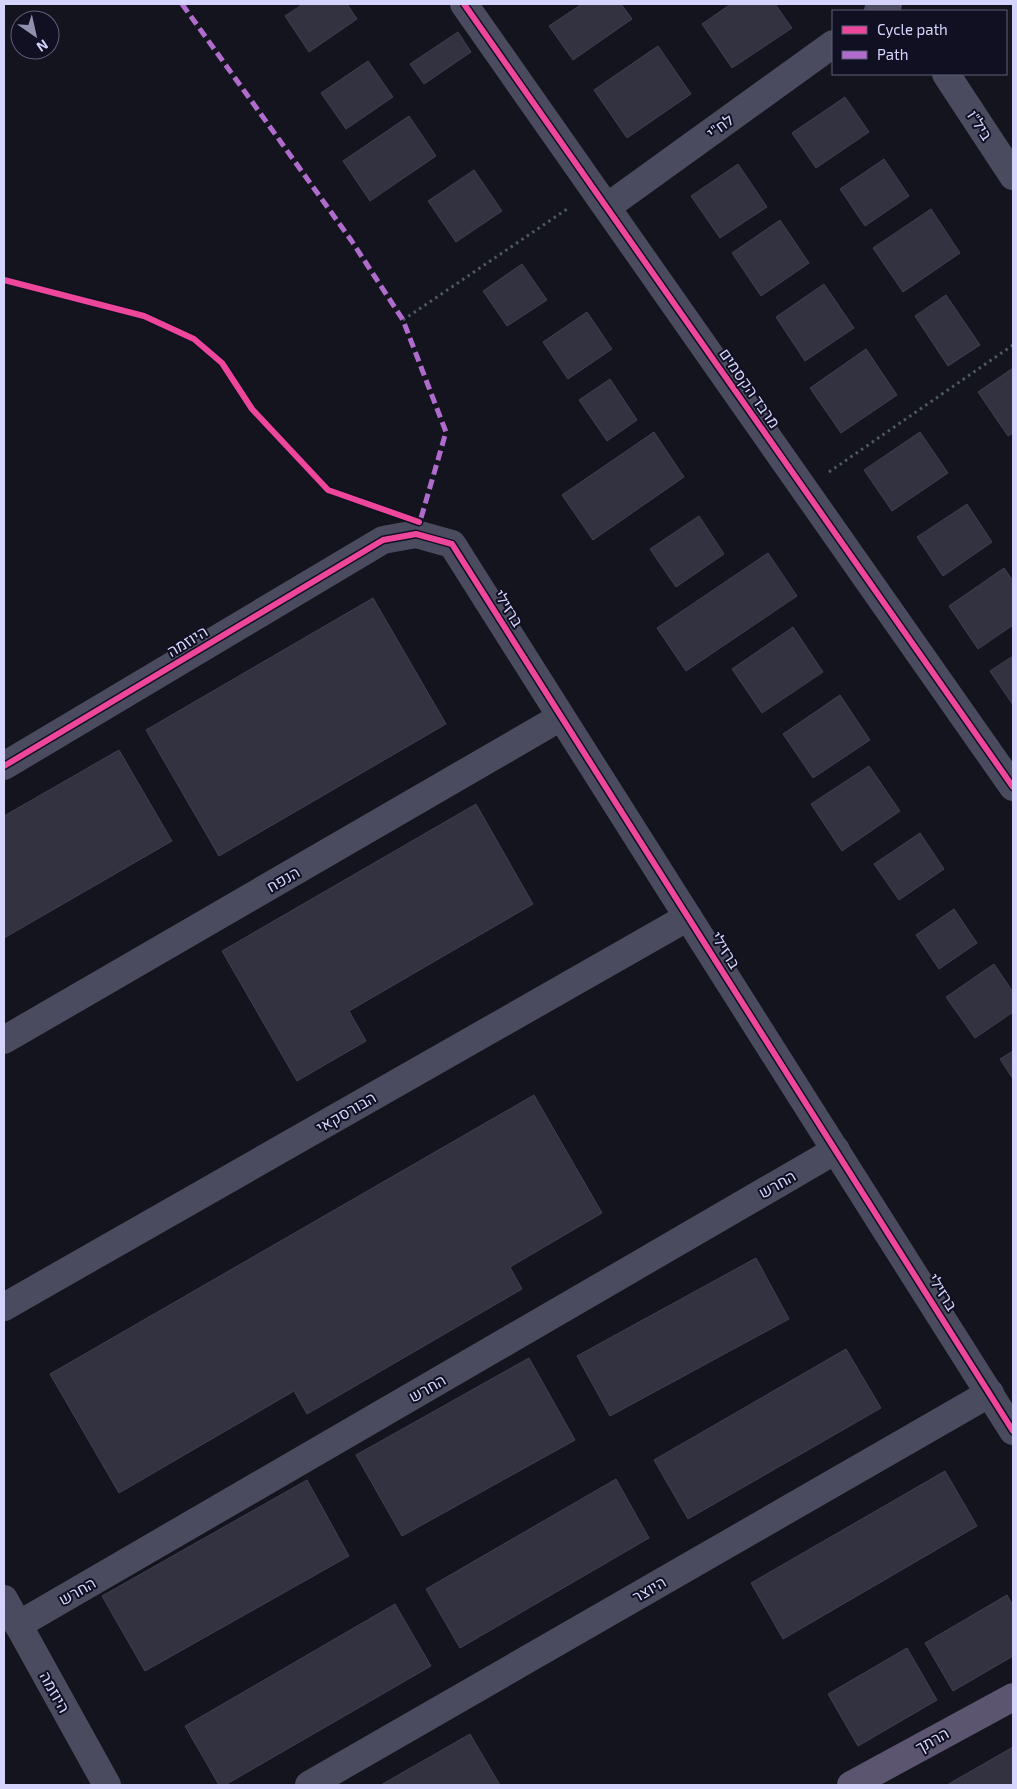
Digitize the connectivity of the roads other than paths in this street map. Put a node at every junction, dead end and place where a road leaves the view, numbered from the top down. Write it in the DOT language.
graph roads {
  1 [pos="464,4"];
  2 [pos="832,45"];
  3 [pos="947,75"];
  4 [pos="1013,176"];
  5 [pos="601,199"];
  6 [pos="383,540"];
  7 [pos="562,717"];
  8 [pos="4,766"];
  9 [pos="1013,787"];
  10 [pos="688,917"];
  11 [pos="4,1040"];
  12 [pos="836,1150"];
  13 [pos="4,1307"];
  14 [pos="990,1393"];
  15 [pos="1013,1431"];
  16 [pos="4,1600"];
  17 [pos="18,1625"];
  18 [pos="1013,1696"];
  19 [pos="107,1785"];
  20 [pos="309,1785"];
  21 [pos="851,1785"];
  1 -- 5 [label="street, מרבד הקסמים"];
  2 -- 5 [label="street, לח\"י"];
  3 -- 4 [label="street, ביל\"ו"];
  5 -- 9 [label="street, מרבד הקסמים"];
  6 -- 7 [label="street, ברזילי"];
  6 -- 8 [label="street, היוזמה"];
  7 -- 10 [label="street, ברזילי"];
  7 -- 11 [label="street, הנפח"];
  10 -- 12 [label="street, ברזילי"];
  10 -- 13 [label="street, הבורסקאי"];
  12 -- 14 [label="street, ברזילי"];
  12 -- 17 [label="street, החרש"];
  14 -- 15 [label="street, ברזילי"];
  14 -- 20 [label="street, היוצר"];
  16 -- 17 [label="street, היוזמה"];
  17 -- 19 [label="street, היוזמה"];
  18 -- 21 [label="main road, הרתך"];
}
